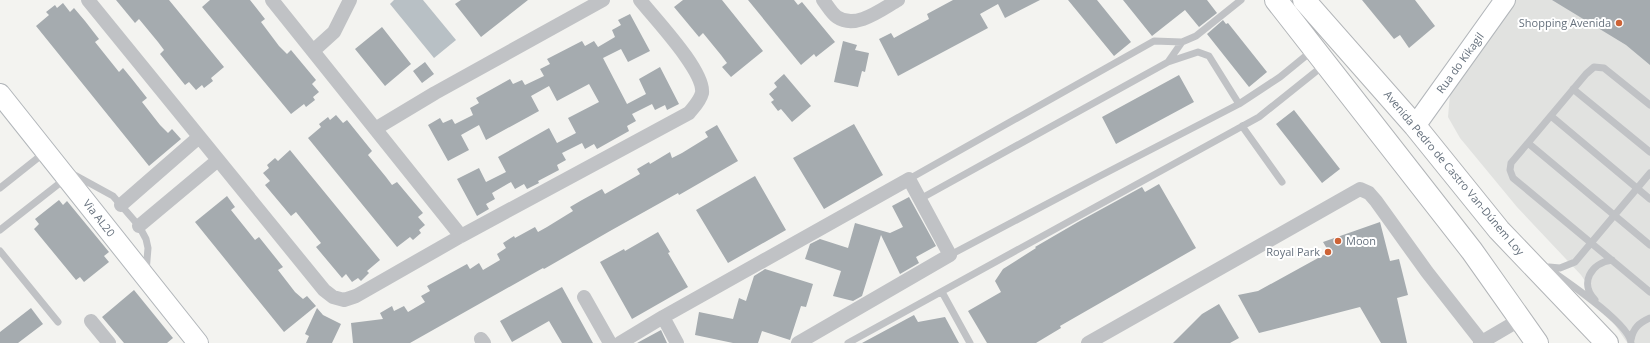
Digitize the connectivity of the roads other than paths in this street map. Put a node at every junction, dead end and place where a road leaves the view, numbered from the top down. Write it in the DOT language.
graph roads {
  1 [pos="88,0"];
  2 [pos="272,0"];
  3 [pos="350,0"];
  4 [pos="602,0"];
  5 [pos="640,0"];
  6 [pos="823,0"];
  7 [pos="898,0"];
  8 [pos="1241,0"];
  9 [pos="1276,0"];
  10 [pos="1304,0"];
  11 [pos="1505,0"];
  12 [pos="1231,3"];
  13 [pos="1182,42"];
  14 [pos="313,51"];
  15 [pos="1320,56"];
  16 [pos="1168,62"];
  17 [pos="1573,89"];
  18 [pos="0,94"];
  19 [pos="1239,104"];
  20 [pos="1650,105"];
  21 [pos="1550,116"];
  22 [pos="1242,126"];
  23 [pos="1414,126"];
  24 [pos="375,129"];
  25 [pos="199,137"];
  26 [pos="1528,143"];
  27 [pos="1650,152"];
  28 [pos="218,160"];
  29 [pos="56,165"];
  30 [pos="1650,173"];
  31 [pos="909,179"];
  32 [pos="1282,182"];
  33 [pos="0,188"];
  34 [pos="1637,188"];
  35 [pos="920,199"];
  36 [pos="1650,199"];
  37 [pos="121,205"];
  38 [pos="1615,216"];
  39 [pos="139,226"];
  40 [pos="0,230"];
  41 [pos="1499,230"];
  42 [pos="461,236"];
  43 [pos="1592,243"];
  44 [pos="1650,245"];
  45 [pos="0,250"];
  46 [pos="950,256"];
  47 [pos="1612,260"];
  48 [pos="1546,266"];
  49 [pos="146,278"];
  50 [pos="942,292"];
  51 [pos="1650,292"];
  52 [pos="584,297"];
  53 [pos="1603,309"];
  54 [pos="663,317"];
  55 [pos="1650,318"];
  56 [pos="1521,319"];
  57 [pos="91,320"];
  58 [pos="58,322"];
  59 [pos="1481,342"];
  60 [pos="1631,342"];
  61 [pos="109,343"];
  62 [pos="198,343"];
  63 [pos="610,343"];
  64 [pos="620,343"];
  65 [pos="677,343"];
  66 [pos="798,343"];
  67 [pos="848,343"];
  68 [pos="970,343"];
  69 [pos="1088,343"];
  70 [pos="1537,343"];
  71 [pos="1606,343"];
  1 -- 25 [label="street"];
  2 -- 14 [label="street"];
  3 -- 14 [label="street"];
  4 -- 24 [label="street"];
  5 -- 42 [label="street"];
  6 -- 7 [label="street"];
  8 -- 12 [label="lane"];
  9 -- 15 [label="highway"];
  10 -- 23 [label="highway, Avenida Pedro de Castro Van-Dúnem Loy"];
  11 -- 23 [label="street, Rua do Kikagil"];
  12 -- 13 [label="lane"];
  13 -- 16 [label="lane"];
  13 -- 31 [label="lane"];
  14 -- 24 [label="street"];
  15 -- 19 [label="lane"];
  15 -- 22 [label="lane"];
  15 -- 56 [label="highway"];
  16 -- 19 [label="lane"];
  16 -- 35 [label="lane"];
  17 -- 20 [label="lane"];
  17 -- 21 [label="lane"];
  17 -- 27 [label="lane"];
  18 -- 29 [label="street, Via AL20"];
  19 -- 46 [label="lane"];
  21 -- 26 [label="lane"];
  21 -- 34 [label="lane"];
  22 -- 32 [label="lane"];
  22 -- 50 [label="lane"];
  23 -- 41 [label="highway, Avenida Pedro de Castro Van-Dúnem Loy"];
  24 -- 42 [label="street"];
  25 -- 28 [label="street"];
  25 -- 37 [label="street"];
  26 -- 38 [label="lane"];
  26 -- 43 [label="lane"];
  28 -- 39 [label="street"];
  28 -- 42 [label="street"];
  29 -- 33 [label="lane"];
  29 -- 37 [label="lane"];
  29 -- 40 [label="lane"];
  29 -- 49 [label="street, Via AL20"];
  30 -- 34 [label="lane"];
  31 -- 35 [label="street"];
  31 -- 54 [label="street"];
  34 -- 36 [label="lane"];
  34 -- 38 [label="lane"];
  35 -- 46 [label="street"];
  37 -- 39 [label="lane"];
  38 -- 43 [label="lane"];
  38 -- 44 [label="lane"];
  39 -- 49 [label="lane"];
  41 -- 48 [label="lane"];
  41 -- 71 [label="highway, Avenida Pedro de Castro Van-Dúnem Loy"];
  43 -- 47 [label="lane"];
  43 -- 48 [label="lane"];
  45 -- 58 [label="lane"];
  46 -- 66 [label="street"];
  47 -- 51 [label="lane"];
  47 -- 53 [label="lane"];
  48 -- 53 [label="lane"];
  49 -- 62 [label="street, Via AL20"];
  50 -- 67 [label="lane"];
  50 -- 68 [label="lane"];
  52 -- 63 [label="street"];
  53 -- 60 [label="lane"];
  54 -- 64 [label="street"];
  54 -- 65 [label="street"];
  55 -- 60 [label="lane"];
  56 -- 59 [label="street"];
  56 -- 70 [label="highway"];
  57 -- 61 [label="street"];
  59 -- 69 [label="street"];
}
